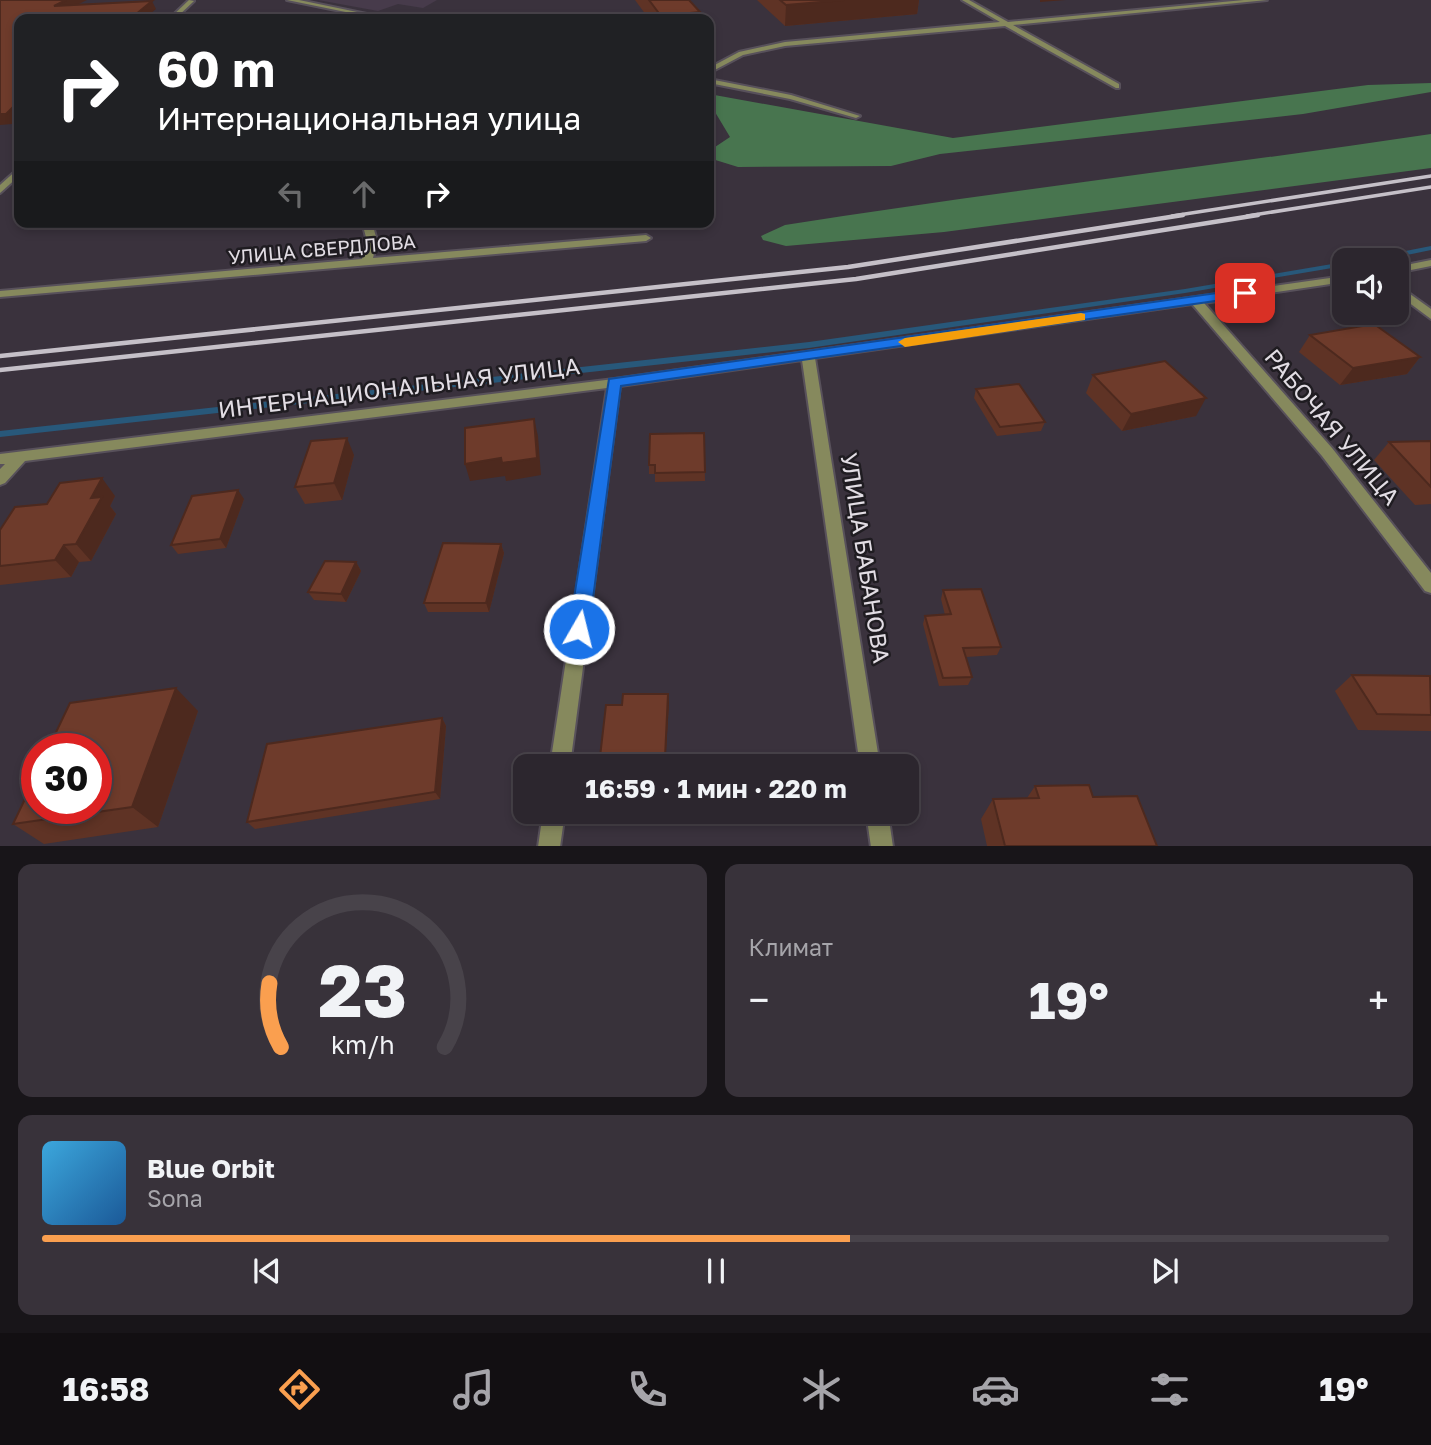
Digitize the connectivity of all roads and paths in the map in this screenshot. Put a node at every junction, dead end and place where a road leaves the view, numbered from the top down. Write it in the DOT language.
graph roads {
  1 [pos="289,0"];
  2 [pos="965,0"];
  3 [pos="1264,0"];
  4 [pos="191,1"];
  5 [pos="177,14"];
  6 [pos="362,14"];
  7 [pos="1007,25"];
  8 [pos="714,68"];
  9 [pos="714,81"];
  10 [pos="1116,86"];
  11 [pos="856,117"];
  12 [pos="14,176"];
  13 [pos="0,190"];
  14 [pos="369,228"];
  15 [pos="646,237"];
  16 [pos="367,262"];
  17 [pos="1431,263"];
  18 [pos="1409,267"];
  19 [pos="1332,281"];
  20 [pos="0,293"];
  21 [pos="1409,297"];
  22 [pos="1195,300"];
  23 [pos="1431,315"];
  24 [pos="808,356"];
  25 [pos="614,383"];
  26 [pos="20,457"];
  27 [pos="0,459"];
  28 [pos="0,479"];
  29 [pos="1431,586"];
  30 [pos="562,754"];
  31 [pos="868,754"];
  32 [pos="552,824"];
  33 [pos="879,824"];
  34 [pos="549,846"];
  35 [pos="882,846"];
  1 -- 6 [label="street"];
  2 -- 7 [label="street"];
  3 -- 7 [label="street"];
  4 -- 5 [label="street"];
  7 -- 8 [label="street"];
  7 -- 10 [label="street"];
  9 -- 11 [label="street"];
  12 -- 13 [label="street"];
  14 -- 16 [label="street"];
  15 -- 16 [label="street, УЛИЦА СВЕРДЛОВА"];
  16 -- 20 [label="street, УЛИЦА СВЕРДЛОВА"];
  17 -- 18 [label="street"];
  19 -- 22 [label="street, ИНТЕРНАЦИОНАЛЬНАЯ УЛИЦА"];
  21 -- 23 [label="street"];
  22 -- 24 [label="street, ИНТЕРНАЦИОНАЛЬНАЯ УЛИЦА"];
  22 -- 29 [label="street, РАБОЧАЯ УЛИЦА"];
  24 -- 25 [label="street, ИНТЕРНАЦИОНАЛЬНАЯ УЛИЦА"];
  24 -- 31 [label="street, УЛИЦА БАБАНОВА"];
  25 -- 26 [label="street, ИНТЕРНАЦИОНАЛЬНАЯ УЛИЦА"];
  25 -- 30 [label="street"];
  26 -- 27 [label="street, ИНТЕРНАЦИОНАЛЬНАЯ УЛИЦА"];
  26 -- 28 [label="street"];
  32 -- 34 [label="street"];
  33 -- 35 [label="street"];
}
